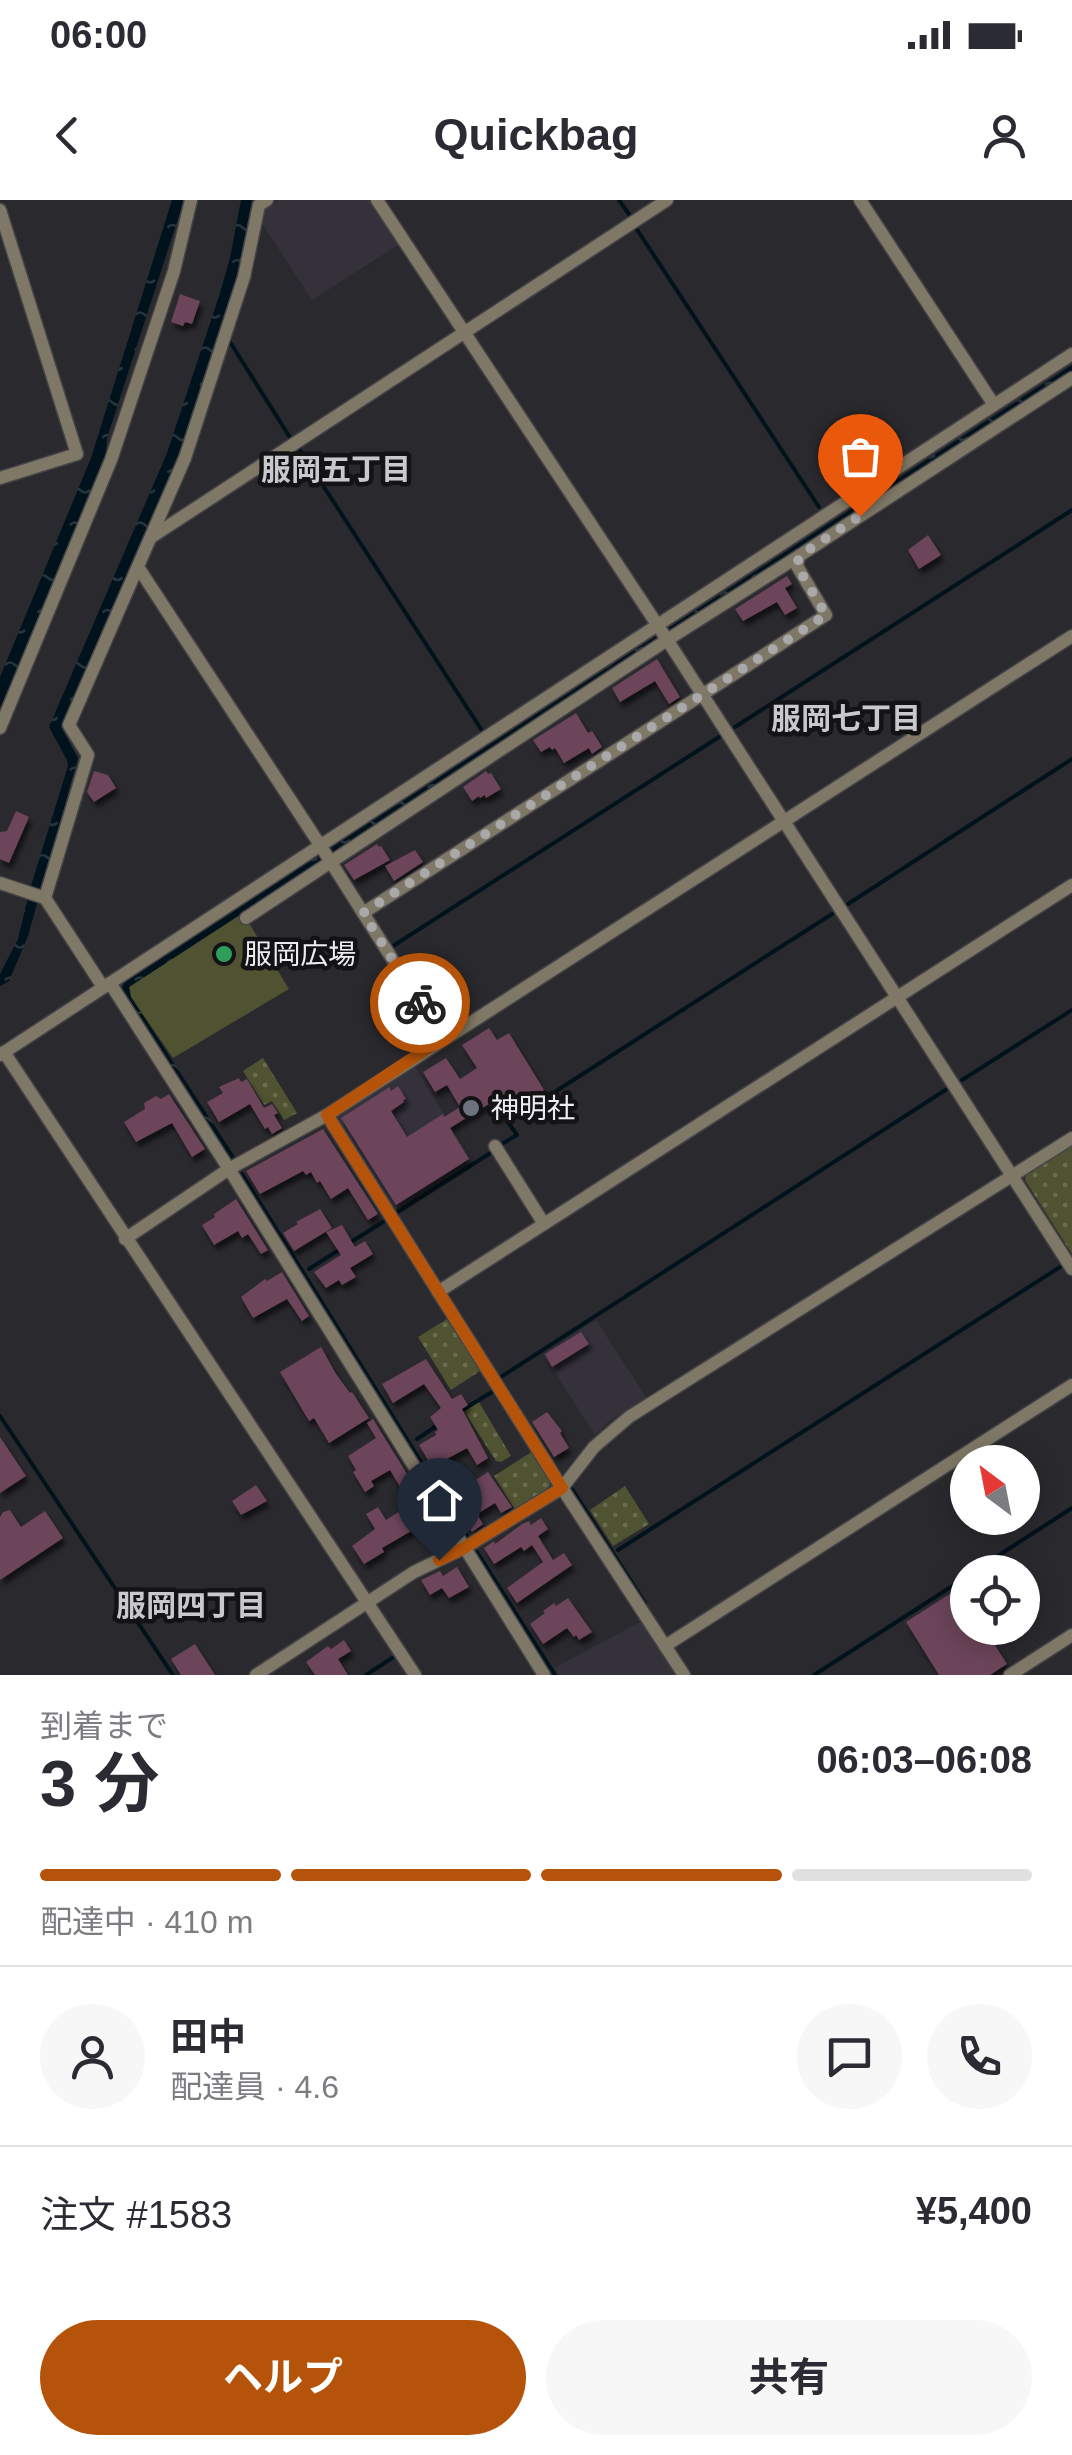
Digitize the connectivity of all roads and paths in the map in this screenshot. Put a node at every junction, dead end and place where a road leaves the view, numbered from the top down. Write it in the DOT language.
graph roads {
  1 [pos="191,200"];
  2 [pos="267,200"];
  3 [pos="377,200"];
  4 [pos="667,200"];
  5 [pos="860,200"];
  6 [pos="0,210"];
  7 [pos="464,332"];
  8 [pos="1072,354"];
  9 [pos="1072,378"];
  10 [pos="994,405"];
  11 [pos="0,478"];
  12 [pos="151,537"];
  13 [pos="799,556"];
  14 [pos="138,567"];
  15 [pos="657,625"];
  16 [pos="1072,636"];
  17 [pos="666,639"];
  18 [pos="702,695"];
  19 [pos="0,728"];
  20 [pos="783,821"];
  21 [pos="320,845"];
  22 [pos="331,862"];
  23 [pos="0,883"];
  24 [pos="1072,885"];
  25 [pos="38,896"];
  26 [pos="363,913"];
  27 [pos="246,918"];
  28 [pos="107,985"];
  29 [pos="897,998"];
  30 [pos="443,1038"];
  31 [pos="2,1054"];
  32 [pos="327,1115"];
  33 [pos="1072,1138"];
  34 [pos="495,1146"];
  35 [pos="229,1169"];
  36 [pos="1012,1176"];
  37 [pos="544,1224"];
  38 [pos="126,1238"];
  39 [pos="1072,1269"];
  40 [pos="438,1292"];
  41 [pos="1072,1385"];
  42 [pos="562,1488"];
  43 [pos="464,1548"];
  44 [pos="366,1602"];
  45 [pos="1072,1635"];
  46 [pos="665,1646"];
  47 [pos="256,1675"];
  48 [pos="415,1675"];
  49 [pos="544,1675"];
  50 [pos="684,1675"];
  51 [pos="1010,1675"];
  1 -- 19 [label="street"];
  2 -- 12 [label="street"];
  3 -- 7 [label="street"];
  4 -- 7 [label="street"];
  5 -- 10 [label="street"];
  6 -- 11 [label="street"];
  7 -- 12 [label="street"];
  7 -- 15 [label="street"];
  8 -- 10 [label="street"];
  9 -- 13 [label="street"];
  10 -- 15 [label="street"];
  12 -- 14 [label="street"];
  13 -- 17 [label="street"];
  13 -- 18 [label="street"];
  14 -- 21 [label="street"];
  14 -- 25 [label="street"];
  15 -- 17 [label="street"];
  15 -- 21 [label="street"];
  16 -- 20 [label="street"];
  17 -- 18 [label="street"];
  17 -- 22 [label="street"];
  18 -- 20 [label="street"];
  18 -- 26 [label="street"];
  20 -- 29 [label="street"];
  20 -- 30 [label="street"];
  21 -- 22 [label="street"];
  21 -- 28 [label="street"];
  22 -- 26 [label="street"];
  22 -- 27 [label="street"];
  23 -- 25 [label="street"];
  24 -- 29 [label="street"];
  25 -- 28 [label="street"];
  26 -- 30 [label="street"];
  28 -- 31 [label="street"];
  28 -- 35 [label="street"];
  29 -- 36 [label="street"];
  29 -- 37 [label="street"];
  30 -- 32 [label="street"];
  31 -- 38 [label="street"];
  32 -- 35 [label="street"];
  32 -- 40 [label="street"];
  33 -- 36 [label="street"];
  34 -- 37 [label="street"];
  35 -- 38 [label="street"];
  35 -- 43 [label="street"];
  36 -- 39 [label="street"];
  36 -- 42 [label="street"];
  37 -- 40 [label="street"];
  38 -- 44 [label="street"];
  40 -- 42 [label="street"];
  41 -- 46 [label="street"];
  42 -- 43 [label="street"];
  42 -- 46 [label="street"];
  43 -- 44 [label="street"];
  43 -- 49 [label="street"];
  44 -- 47 [label="street"];
  44 -- 48 [label="street"];
  45 -- 51 [label="street"];
  46 -- 50 [label="street"];
}
